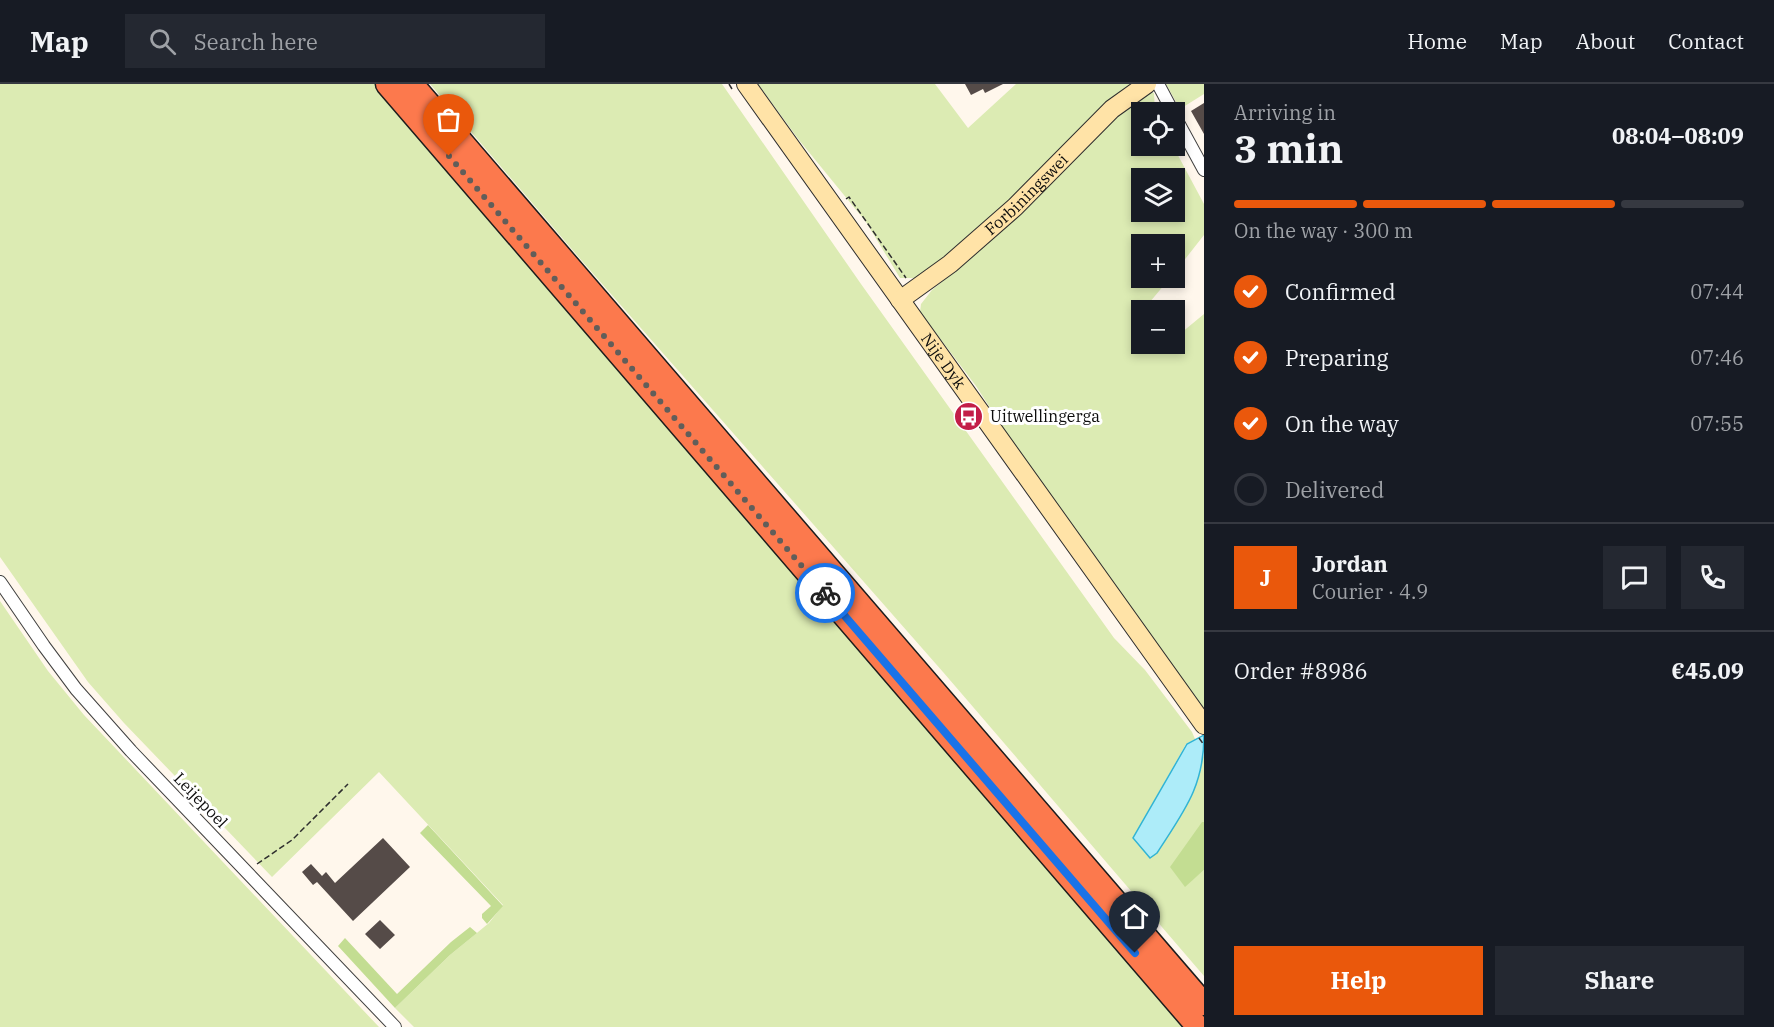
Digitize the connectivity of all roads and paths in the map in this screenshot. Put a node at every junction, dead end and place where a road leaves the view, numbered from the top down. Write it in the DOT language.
graph roads {
  1 [pos="387,84"];
  2 [pos="412,84"];
  3 [pos="746,84"];
  4 [pos="1147,84"];
  5 [pos="1158,84"];
  6 [pos="1168,102"];
  7 [pos="1185,135"];
  8 [pos="1204,170"];
  9 [pos="843,201"];
  10 [pos="907,279"];
  11 [pos="900,300"];
  12 [pos="0,582"];
  13 [pos="1204,725"];
  14 [pos="348,784"];
  15 [pos="264,857"];
  16 [pos="1114,915"];
  17 [pos="1204,1004"];
  18 [pos="395,1027"];
  19 [pos="1198,1027"];
  1 -- 16 [label="highway"];
  2 -- 16 [label="highway"];
  3 -- 11 [label="street, Nije Dyk"];
  4 -- 11 [label="street, Forbiningswei"];
  5 -- 6 [label="street"];
  7 -- 8 [label="street"];
  9 -- 10 [label="path"];
  11 -- 13 [label="street, Nije Dyk"];
  12 -- 18 [label="street, Leijepoel"];
  14 -- 15 [label="path"];
  16 -- 17 [label="highway"];
  16 -- 19 [label="highway"];
}
